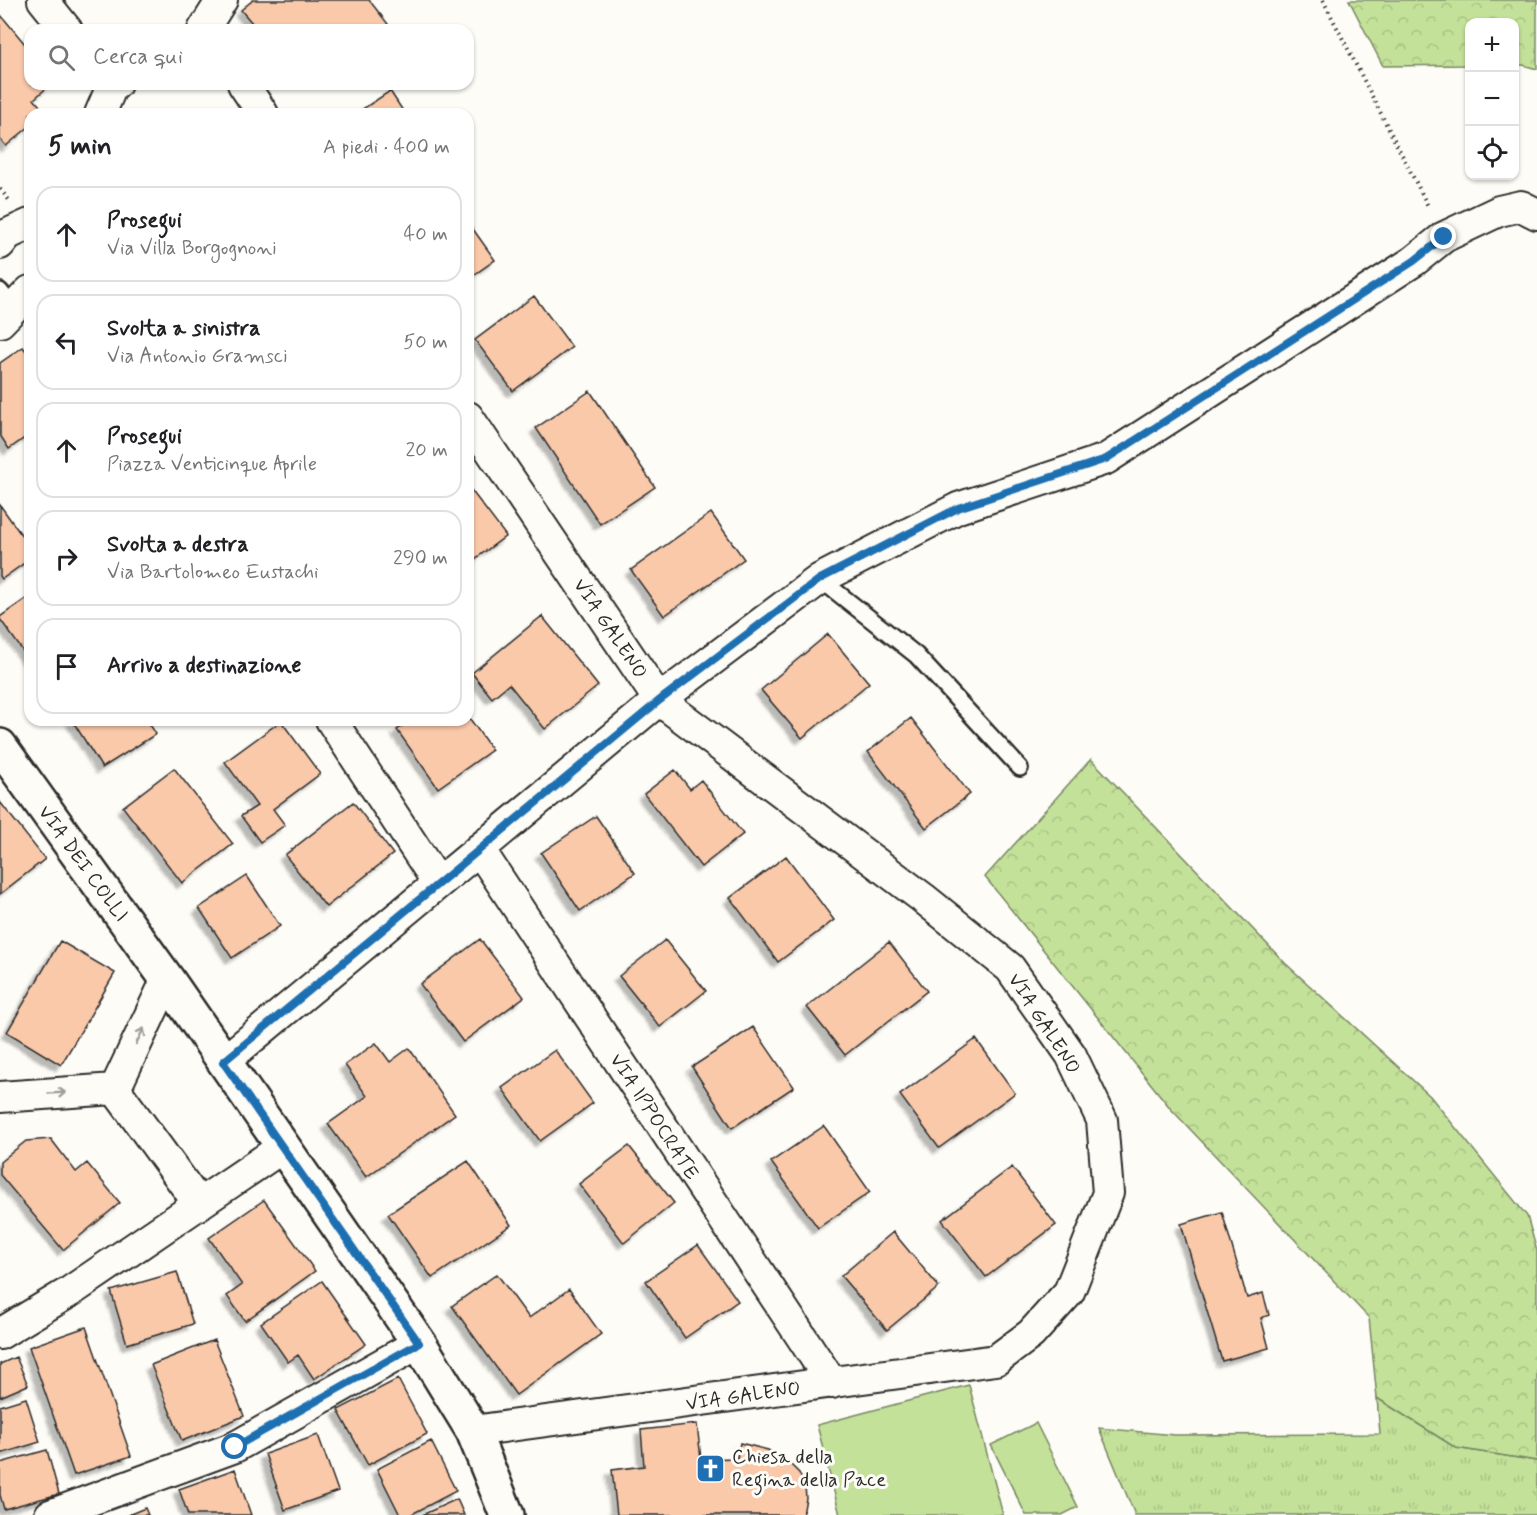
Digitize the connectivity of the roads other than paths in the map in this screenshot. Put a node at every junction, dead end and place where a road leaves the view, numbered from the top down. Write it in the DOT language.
graph roads {
  1 [pos="44,0"];
  2 [pos="222,0"];
  3 [pos="62,24"];
  4 [pos="208,24"];
  5 [pos="111,90"];
  6 [pos="247,90"];
  7 [pos="103,108"];
  8 [pos="259,108"];
  9 [pos="1537,214"];
  10 [pos="24,227"];
  11 [pos="0,244"];
  12 [pos="474,426"];
  13 [pos="820,579"];
  14 [pos="660,700"];
  15 [pos="335,726"];
  16 [pos="0,746"];
  17 [pos="1020,768"];
  18 [pos="479,849"];
  19 [pos="438,883"];
  20 [pos="167,979"];
  21 [pos="223,1062"];
  22 [pos="114,1089"];
  23 [pos="0,1097"];
  24 [pos="283,1147"];
  25 [pos="199,1204"];
  26 [pos="0,1334"];
  27 [pos="419,1343"];
  28 [pos="832,1383"];
  29 [pos="473,1431"];
  30 [pos="50,1515"];
  31 [pos="507,1515"];
  1 -- 3 [label="street"];
  2 -- 4 [label="street"];
  5 -- 7 [label="street"];
  6 -- 8 [label="street"];
  9 -- 13 [label="street"];
  10 -- 11 [label="street"];
  12 -- 14 [label="street, VIA GALENO"];
  13 -- 14 [label="street"];
  13 -- 17 [label="lane"];
  14 -- 18 [label="street"];
  14 -- 28 [label="street, VIA GALENO"];
  15 -- 19 [label="street"];
  16 -- 20 [label="street, VIA DEI COLLI"];
  18 -- 19 [label="street"];
  18 -- 28 [label="street, VIA IPPOCRATE"];
  19 -- 21 [label="street"];
  20 -- 21 [label="street, VIA DEI COLLI"];
  22 -- 20 [label="street, one-way"];
  21 -- 24 [label="street, VIA DEI COLLI"];
  23 -- 22 [label="street, one-way"];
  22 -- 25 [label="street"];
  24 -- 25 [label="street"];
  24 -- 27 [label="street, VIA DEI COLLI"];
  25 -- 26 [label="street"];
  27 -- 29 [label="street, VIA DEI COLLI"];
  27 -- 30 [label="street"];
  28 -- 29 [label="street, VIA GALENO"];
  29 -- 31 [label="street, VIA DEI COLLI"];
}
